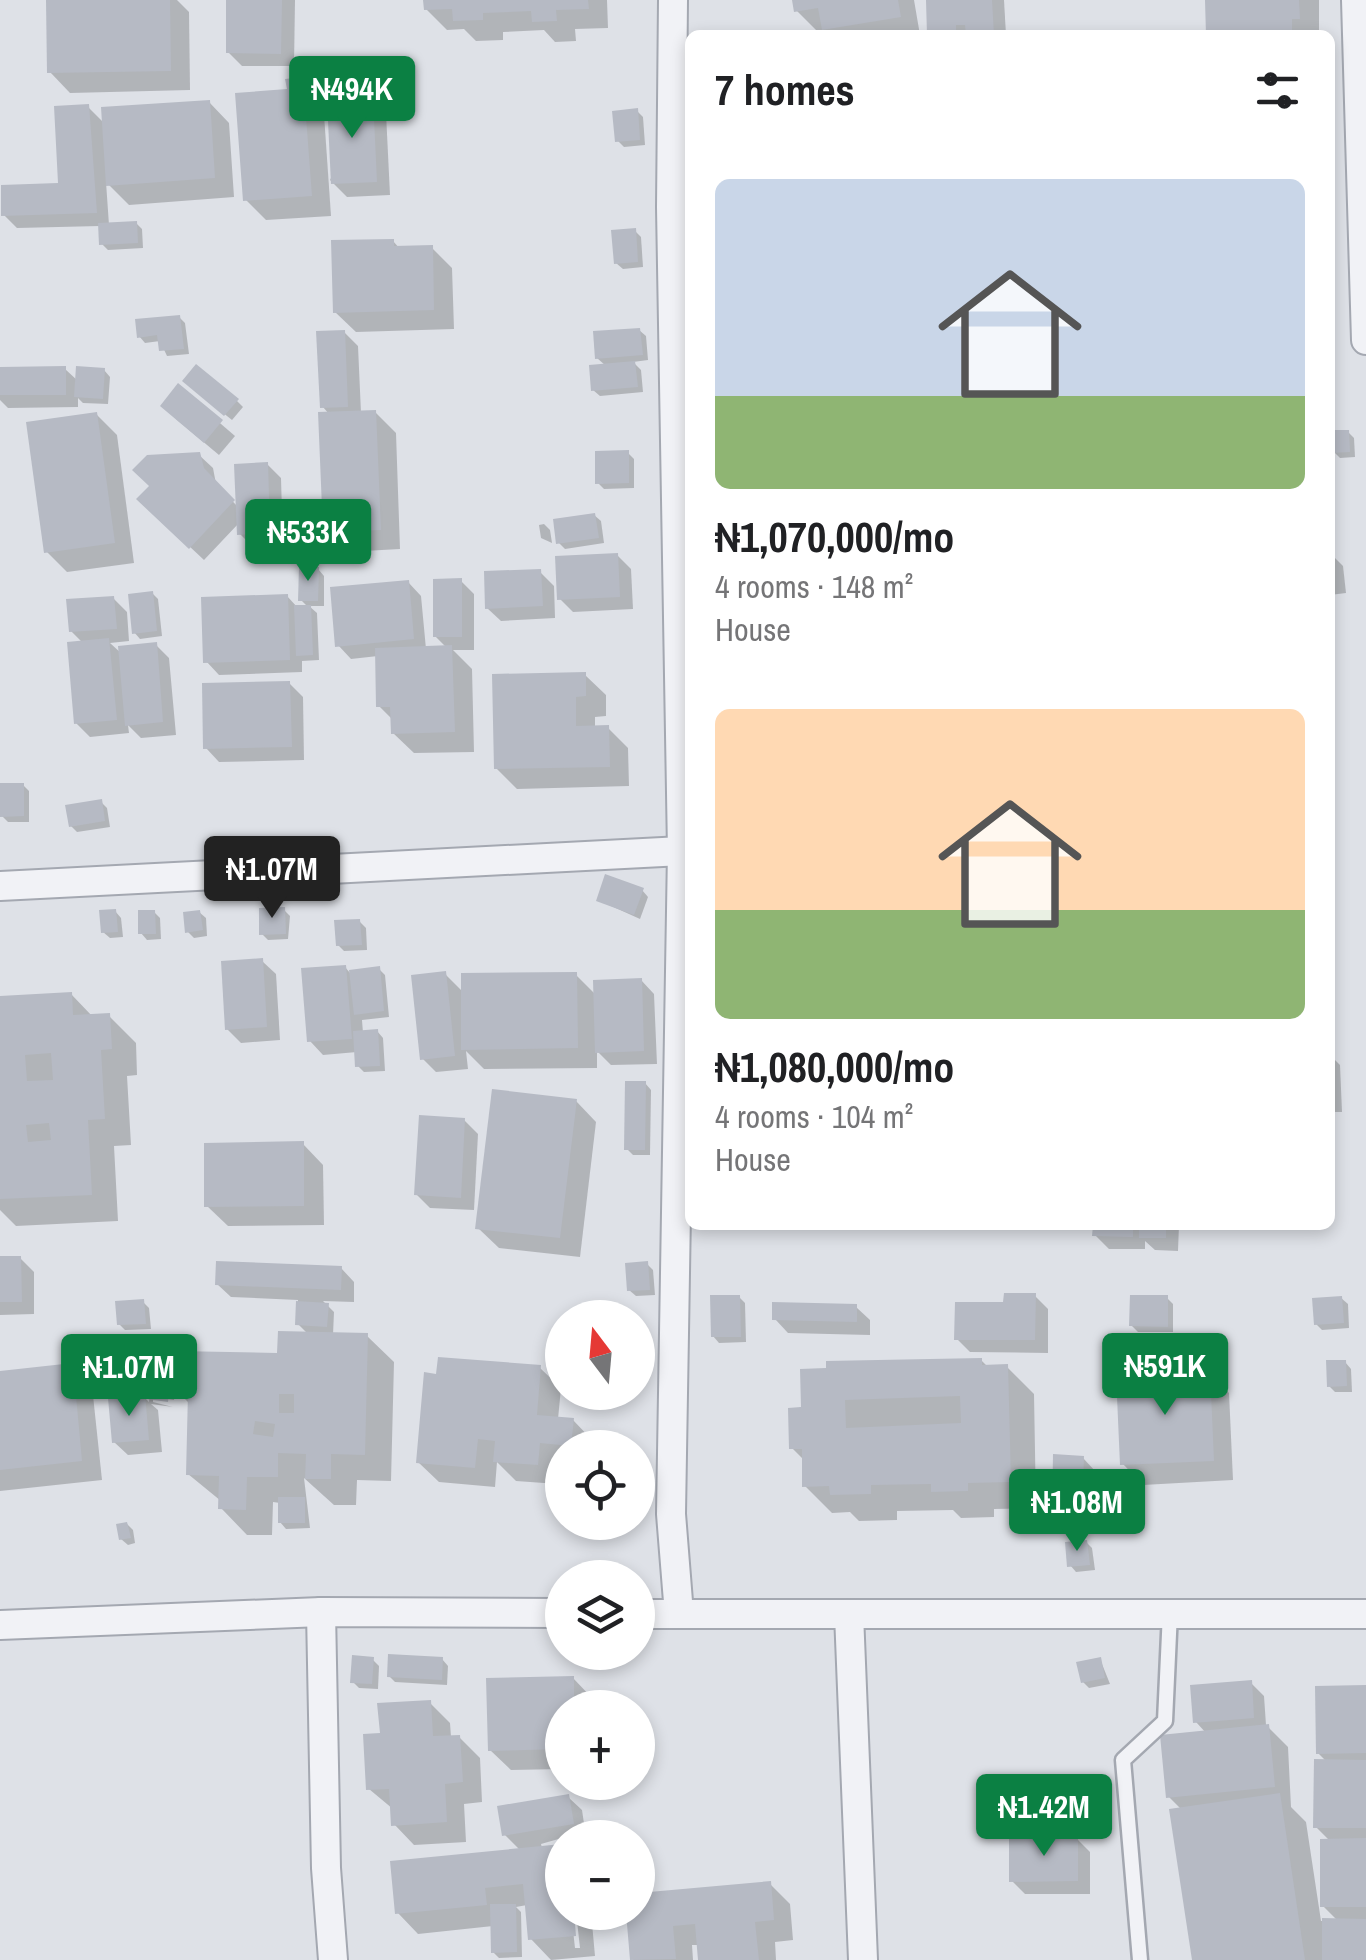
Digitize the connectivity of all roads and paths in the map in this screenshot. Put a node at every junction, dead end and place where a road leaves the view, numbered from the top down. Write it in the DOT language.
graph roads {
  1 [pos="673,0"];
  2 [pos="1356,0"];
  3 [pos="1366,340"];
  4 [pos="682,851"];
  5 [pos="0,886"];
  6 [pos="1170,1611"];
  7 [pos="320,1612"];
  8 [pos="545,1614"];
  9 [pos="655,1614"];
  10 [pos="679,1614"];
  11 [pos="849,1614"];
  12 [pos="1366,1614"];
  13 [pos="0,1626"];
  14 [pos="334,1960"];
  15 [pos="863,1960"];
  16 [pos="1140,1960"];
  1 -- 4 [label="street"];
  2 -- 3 [label="street"];
  4 -- 5 [label="street"];
  4 -- 10 [label="street"];
  6 -- 11 [label="street"];
  6 -- 12 [label="street"];
  6 -- 16 [label="lane"];
  7 -- 8 [label="street"];
  7 -- 13 [label="street"];
  7 -- 14 [label="street"];
  9 -- 10 [label="street"];
  10 -- 11 [label="street"];
  11 -- 15 [label="street"];
}
